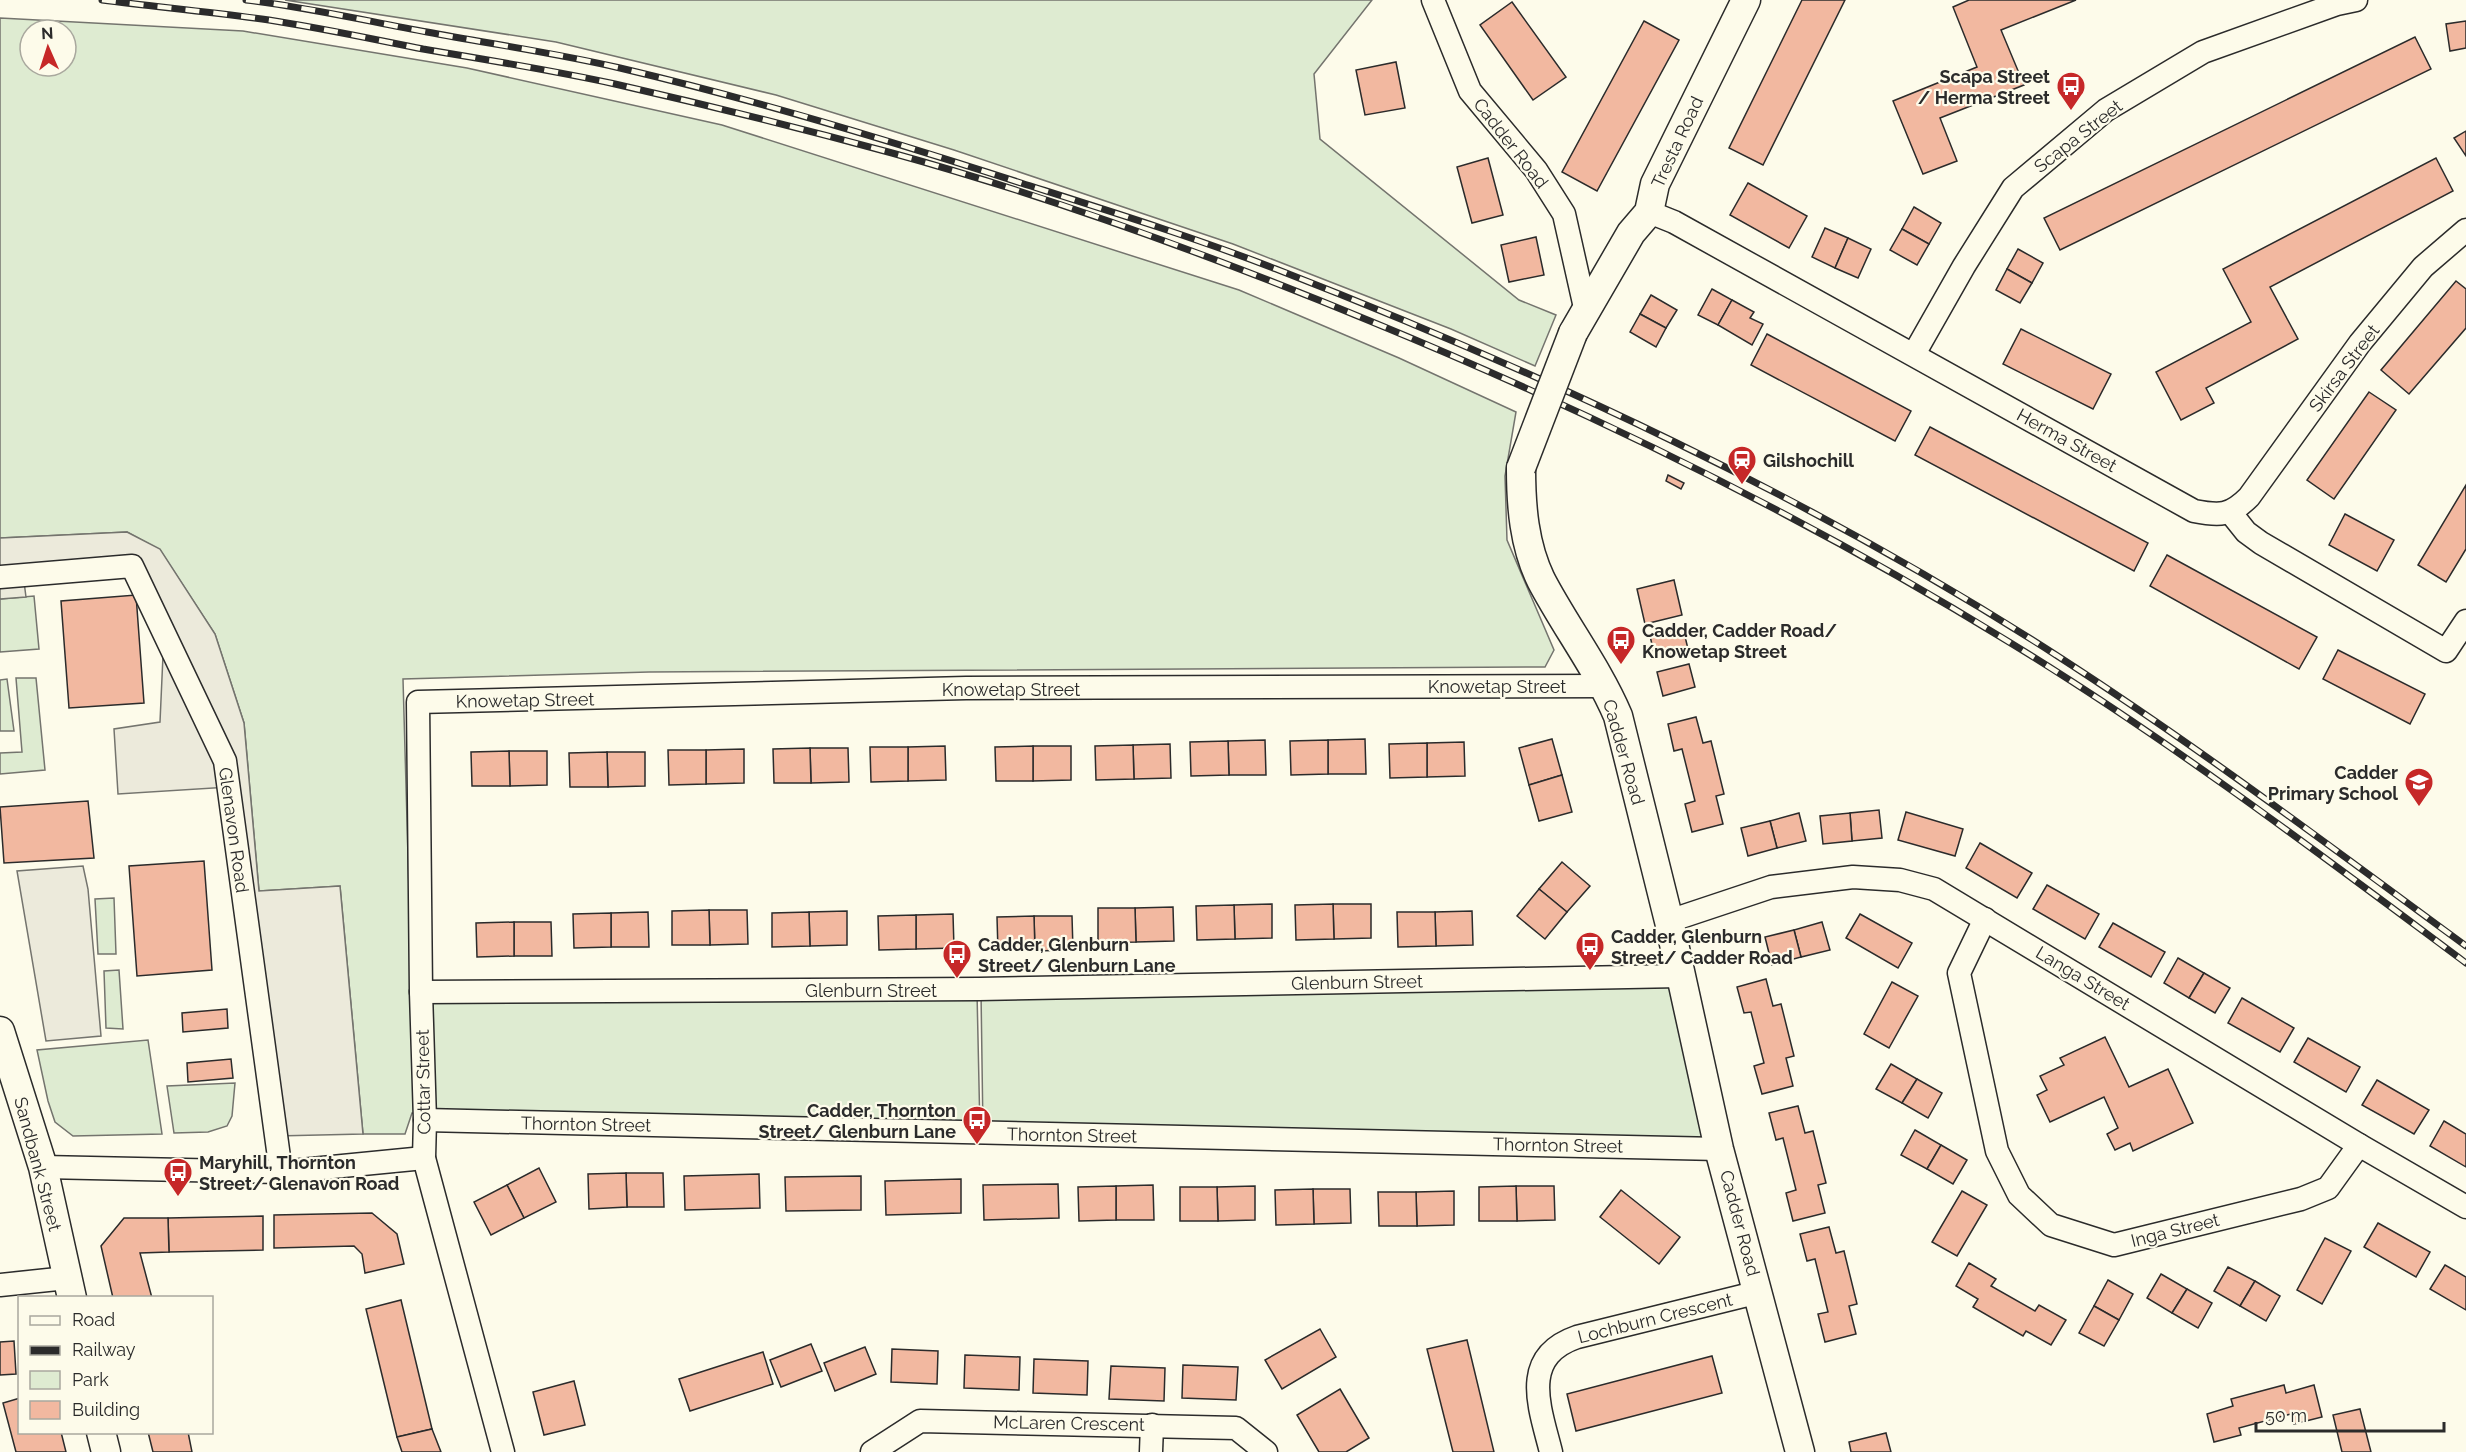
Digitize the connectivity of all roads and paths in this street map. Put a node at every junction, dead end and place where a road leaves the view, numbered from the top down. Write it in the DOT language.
graph roads {
  1 [pos="1433,0"];
  2 [pos="1746,0"];
  3 [pos="2356,0"];
  4 [pos="1649,212"];
  5 [pos="2466,230"];
  6 [pos="1580,323"];
  7 [pos="1914,354"];
  8 [pos="2230,512"];
  9 [pos="0,577"];
  10 [pos="2466,621"];
  11 [pos="1605,686"];
  12 [pos="418,702"];
  13 [pos="1985,920"];
  14 [pos="1669,921"];
  15 [pos="1680,976"];
  16 [pos="421,992"];
  17 [pos="0,1031"];
  18 [pos="425,1120"];
  19 [pos="2359,1145"];
  20 [pos="1719,1149"];
  21 [pos="424,1158"];
  22 [pos="43,1167"];
  23 [pos="281,1172"];
  24 [pos="2466,1207"];
  25 [pos="0,1285"];
  26 [pos="70,1288"];
  27 [pos="1759,1292"];
  28 [pos="1152,1425"];
  29 [pos="102,1434"];
  30 [pos="106,1452"];
  31 [pos="503,1452"];
  32 [pos="873,1452"];
  33 [pos="1151,1452"];
  34 [pos="1266,1452"];
  35 [pos="1551,1452"];
  36 [pos="1800,1452"];
  1 -- 6 [label="street, Cadder Road"];
  2 -- 4 [label="street, Tresta Road"];
  3 -- 7 [label="street, Scapa Street"];
  4 -- 6 [label="street, Tresta Road"];
  4 -- 7 [label="street, Herma Street"];
  5 -- 8 [label="street, Skirsa Street"];
  6 -- 11 [label="street, Cadder Road, bridge"];
  7 -- 8 [label="street, Herma Street"];
  8 -- 10 [label="street"];
  9 -- 23 [label="street, Glenavon Road"];
  11 -- 12 [label="street, Knowetap Street"];
  11 -- 14 [label="street, Cadder Road"];
  12 -- 16 [label="street, Cottar Street"];
  13 -- 14 [label="street, Langa Street"];
  13 -- 19 [label="street, Langa Street"];
  13 -- 19 [label="street, Inga Street"];
  14 -- 15 [label="street, Cadder Road"];
  15 -- 16 [label="street, Glenburn Street"];
  15 -- 20 [label="street, Cadder Road"];
  16 -- 18 [label="street, Cottar Street"];
  17 -- 22 [label="street, Sandbank Street"];
  18 -- 20 [label="street, Thornton Street"];
  18 -- 21 [label="street, Cottar Street"];
  19 -- 24 [label="street, Langa Street"];
  20 -- 27 [label="street, Cadder Road"];
  21 -- 23 [label="street"];
  21 -- 31 [label="street, Cottar Street"];
  22 -- 23 [label="street"];
  22 -- 26 [label="street, Sandbank Street"];
  25 -- 26 [label="street"];
  27 -- 35 [label="street, Lochburn Crescent"];
  27 -- 36 [label="street, Cadder Road"];
  28 -- 32 [label="street, McLaren Crescent"];
  28 -- 33 [label="street"];
  28 -- 34 [label="street, McLaren Crescent"];
  29 -- 30 [label="street"];
}
